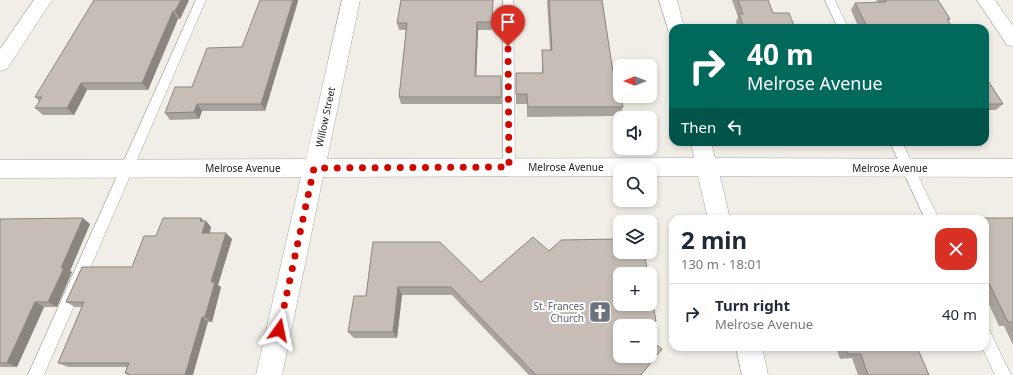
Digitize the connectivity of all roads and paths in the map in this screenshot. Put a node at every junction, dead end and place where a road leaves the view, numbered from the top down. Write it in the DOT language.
graph roads {
  1 [pos="43,0"];
  2 [pos="201,0"];
  3 [pos="351,0"];
  4 [pos="508,0"];
  5 [pos="668,0"];
  6 [pos="830,0"];
  7 [pos="986,0"];
  8 [pos="673,24"];
  9 [pos="841,24"];
  10 [pos="1013,40"];
  11 [pos="0,64"];
  12 [pos="702,146"];
  13 [pos="898,146"];
  14 [pos="707,166"];
  15 [pos="509,167"];
  16 [pos="126,168"];
  17 [pos="314,168"];
  18 [pos="908,168"];
  19 [pos="1013,168"];
  20 [pos="0,169"];
  21 [pos="718,215"];
  22 [pos="930,215"];
  23 [pos="989,345"];
  24 [pos="750,351"];
  25 [pos="36,375"];
  26 [pos="269,375"];
  27 [pos="755,375"];
  28 [pos="1003,375"];
  1 -- 11 [label="street"];
  2 -- 16 [label="lane"];
  3 -- 17 [label="street, Willow Street"];
  4 -- 15 [label="lane"];
  5 -- 8 [label="street"];
  6 -- 9 [label="lane"];
  7 -- 10 [label="street"];
  12 -- 14 [label="street"];
  13 -- 18 [label="lane"];
  14 -- 15 [label="street, Melrose Avenue"];
  14 -- 18 [label="street, Melrose Avenue"];
  14 -- 21 [label="street"];
  15 -- 17 [label="street, Melrose Avenue"];
  16 -- 17 [label="street, Melrose Avenue"];
  16 -- 20 [label="street, Melrose Avenue"];
  16 -- 25 [label="lane"];
  17 -- 26 [label="street, Willow Street"];
  18 -- 19 [label="street, Melrose Avenue"];
  18 -- 22 [label="lane"];
  23 -- 28 [label="lane"];
  24 -- 27 [label="street"];
}
